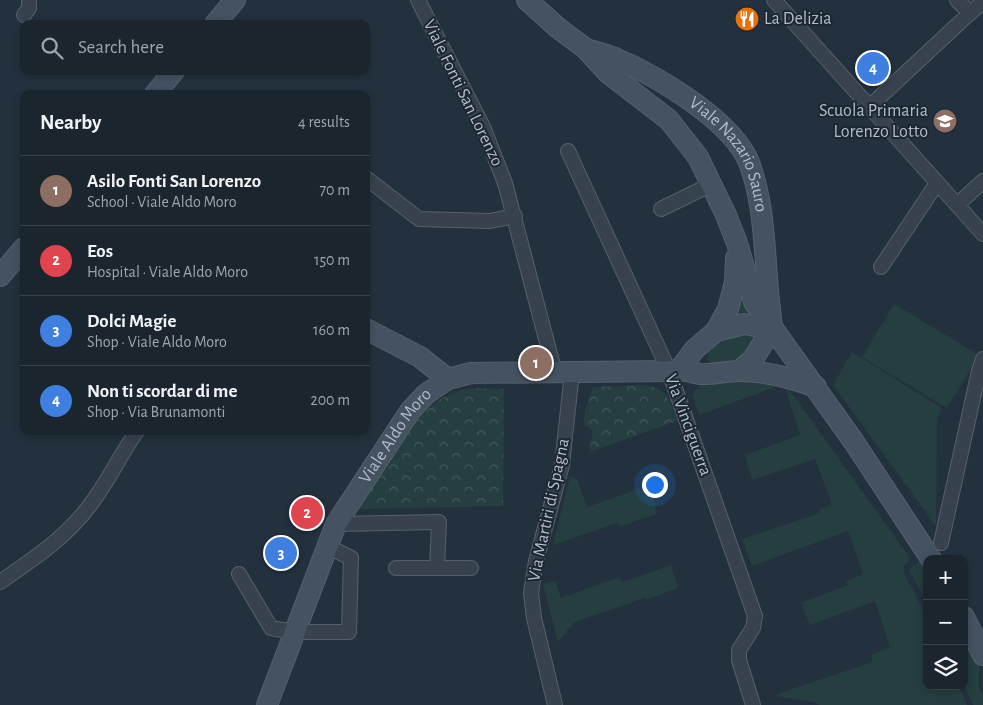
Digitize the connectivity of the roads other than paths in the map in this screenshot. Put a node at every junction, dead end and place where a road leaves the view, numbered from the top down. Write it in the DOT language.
graph roads {
  1 [pos="29,0"];
  2 [pos="235,0"];
  3 [pos="418,0"];
  4 [pos="527,0"];
  5 [pos="774,0"];
  6 [pos="957,0"];
  7 [pos="983,2"];
  8 [pos="970,13"];
  9 [pos="24,15"];
  10 [pos="218,20"];
  11 [pos="586,49"];
  12 [pos="171,75"];
  13 [pos="158,90"];
  14 [pos="869,107"];
  15 [pos="568,151"];
  16 [pos="370,181"];
  17 [pos="983,181"];
  18 [pos="937,183"];
  19 [pos="712,184"];
  20 [pos="957,205"];
  21 [pos="661,209"];
  22 [pos="514,216"];
  23 [pos="983,234"];
  24 [pos="737,243"];
  25 [pos="20,253"];
  26 [pos="881,267"];
  27 [pos="0,276"];
  28 [pos="772,329"];
  29 [pos="370,331"];
  30 [pos="716,331"];
  31 [pos="983,359"];
  32 [pos="674,370"];
  33 [pos="739,371"];
  34 [pos="564,372"];
  35 [pos="448,379"];
  36 [pos="816,387"];
  37 [pos="134,435"];
  38 [pos="336,524"];
  39 [pos="327,546"];
  40 [pos="936,551"];
  41 [pos="396,568"];
  42 [pos="437,568"];
  43 [pos="471,568"];
  44 [pos="239,574"];
  45 [pos="0,582"];
  46 [pos="968,616"];
  47 [pos="968,625"];
  48 [pos="983,630"];
  49 [pos="294,632"];
  50 [pos="983,655"];
  51 [pos="267,705"];
  52 [pos="555,705"];
  53 [pos="753,705"];
  1 -- 9 [label="street"];
  2 -- 10 [label="main road"];
  3 -- 22 [label="street, Viale Fonti San Lorenzo"];
  4 -- 11 [label="main road, Viale Nazario Sauro"];
  5 -- 14 [label="street"];
  6 -- 8 [label="street"];
  7 -- 8 [label="street"];
  8 -- 14 [label="street"];
  11 -- 19 [label="main road, Viale Nazario Sauro"];
  11 -- 28 [label="main road, Viale Nazario Sauro"];
  12 -- 13 [label="main road"];
  14 -- 18 [label="street"];
  15 -- 32 [label="street, Via Vinciguerra"];
  16 -- 22 [label="street"];
  17 -- 20 [label="street"];
  18 -- 20 [label="street"];
  18 -- 26 [label="street"];
  19 -- 21 [label="street"];
  19 -- 24 [label="main road, Viale Nazario Sauro"];
  20 -- 23 [label="street"];
  22 -- 34 [label="street, Viale Fonti San Lorenzo"];
  24 -- 28 [label="main road, Viale Nazario Sauro"];
  24 -- 30 [label="main road"];
  25 -- 27 [label="main road"];
  28 -- 30 [label="main road"];
  28 -- 33 [label="main road"];
  28 -- 36 [label="main road, Viale Nazario Sauro"];
  29 -- 35 [label="main road"];
  30 -- 32 [label="main road"];
  31 -- 40 [label="street"];
  32 -- 33 [label="main road, Viale Aldo Moro"];
  32 -- 34 [label="main road, Viale Aldo Moro"];
  32 -- 53 [label="street, Via Vinciguerra"];
  33 -- 36 [label="main road, Viale Aldo Moro"];
  34 -- 35 [label="main road, Viale Aldo Moro"];
  34 -- 52 [label="street, Via Martiri di Spagna"];
  35 -- 38 [label="main road, Viale Aldo Moro"];
  36 -- 40 [label="main road, Viale Nazario Sauro"];
  37 -- 45 [label="street"];
  38 -- 39 [label="main road, Viale Aldo Moro"];
  38 -- 42 [label="street"];
  39 -- 49 [label="main road, Viale Aldo Moro"];
  39 -- 49 [label="street"];
  41 -- 42 [label="street"];
  42 -- 43 [label="street"];
  44 -- 49 [label="street"];
  46 -- 48 [label="main road"];
  47 -- 50 [label="main road"];
  49 -- 51 [label="main road, Viale Aldo Moro"];
}
